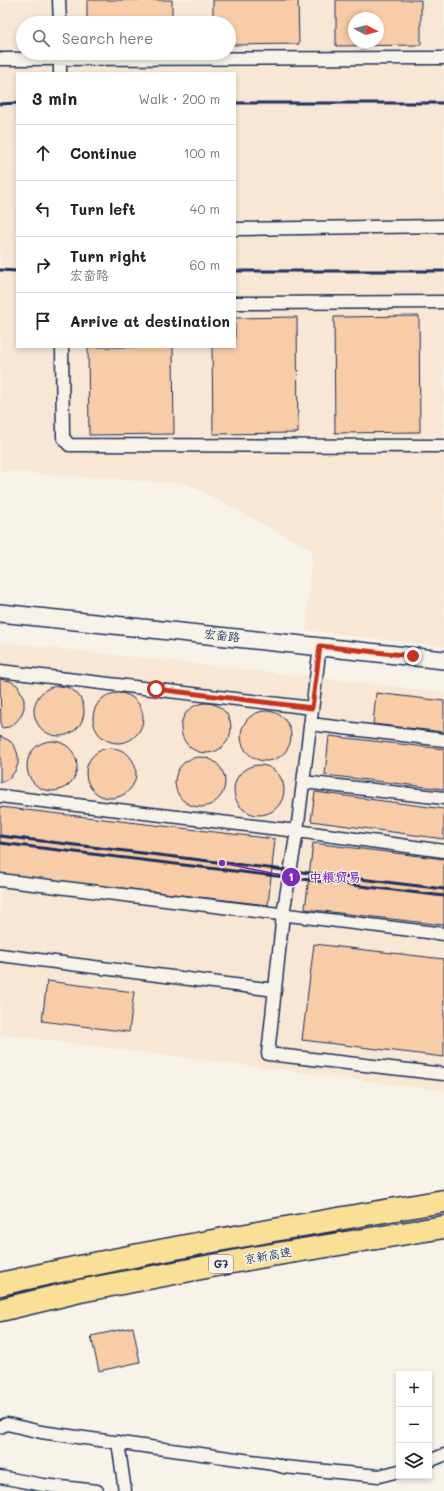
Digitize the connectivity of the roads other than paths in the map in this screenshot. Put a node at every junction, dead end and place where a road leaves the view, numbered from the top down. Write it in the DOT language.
graph roads {
  1 [pos="59,0"];
  2 [pos="60,16"];
  3 [pos="236,56"];
  4 [pos="16,58"];
  5 [pos="444,58"];
  6 [pos="0,59"];
  7 [pos="60,60"];
  8 [pos="60,72"];
  9 [pos="444,226"];
  10 [pos="236,229"];
  11 [pos="444,302"];
  12 [pos="236,303"];
  13 [pos="62,348"];
  14 [pos="444,446"];
  15 [pos="0,613"];
  16 [pos="320,646"];
  17 [pos="444,660"];
  18 [pos="0,671"];
  19 [pos="312,708"];
  20 [pos="310,724"];
  21 [pos="444,740"];
  22 [pos="303,782"];
  23 [pos="0,796"];
  24 [pos="444,798"];
  25 [pos="297,831"];
  26 [pos="444,851"];
  27 [pos="0,880"];
  28 [pos="283,914"];
  29 [pos="444,934"];
  30 [pos="0,956"];
  31 [pos="275,990"];
  32 [pos="444,1074"];
  33 [pos="444,1201"];
  34 [pos="444,1227"];
  35 [pos="0,1284"];
  36 [pos="0,1310"];
  37 [pos="0,1427"];
  38 [pos="118,1442"];
  39 [pos="444,1455"];
  40 [pos="432,1460"];
  41 [pos="396,1472"];
  42 [pos="0,1477"];
  43 [pos="97,1491"];
  44 [pos="126,1491"];
  1 -- 2 [label="street"];
  3 -- 5 [label="street"];
  4 -- 6 [label="street"];
  7 -- 8 [label="street"];
  9 -- 10 [label="street"];
  11 -- 12 [label="street"];
  13 -- 14 [label="street"];
  15 -- 16 [label="street, 宏奤路"];
  16 -- 17 [label="street, 宏奤路"];
  16 -- 19 [label="street"];
  18 -- 19 [label="street"];
  19 -- 20 [label="street"];
  20 -- 21 [label="street"];
  20 -- 22 [label="street"];
  22 -- 24 [label="street"];
  22 -- 25 [label="street"];
  23 -- 25 [label="street"];
  25 -- 26 [label="street"];
  25 -- 28 [label="street"];
  27 -- 28 [label="street"];
  28 -- 29 [label="street"];
  28 -- 31 [label="street"];
  30 -- 31 [label="street"];
  31 -- 32 [label="street"];
  33 -- 35 [label="highway, G7"];
  34 -- 36 [label="highway, 京新高速 / G7"];
  37 -- 38 [label="street"];
  38 -- 41 [label="street"];
  38 -- 44 [label="street"];
  39 -- 40 [label="street"];
  42 -- 43 [label="street"];
}
